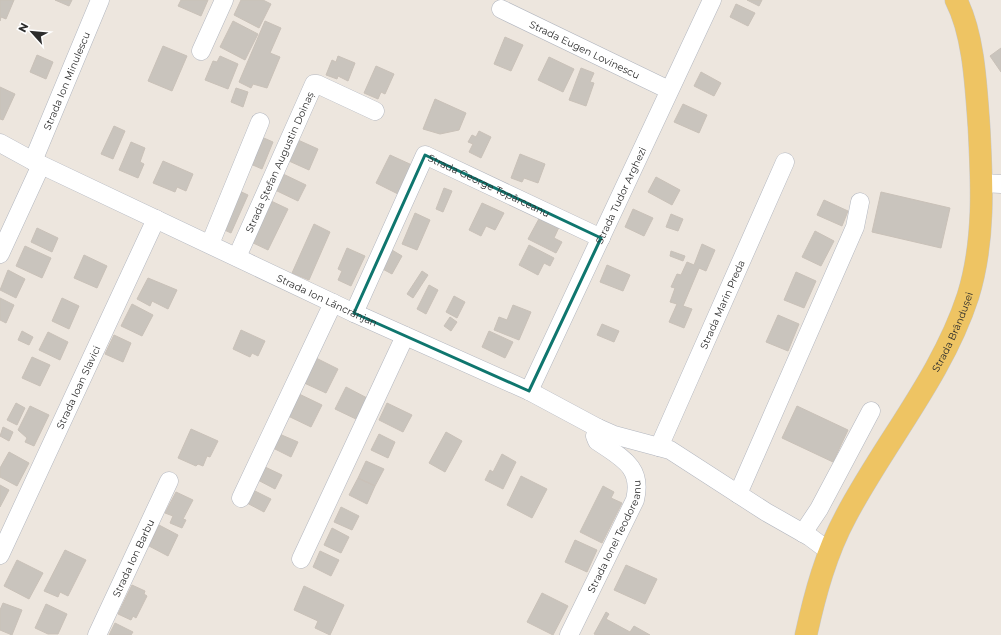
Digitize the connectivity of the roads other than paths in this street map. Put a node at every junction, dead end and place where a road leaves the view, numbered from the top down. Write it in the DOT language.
graph roads {
  1 [pos="100,0"];
  2 [pos="224,0"];
  3 [pos="712,0"];
  4 [pos="956,0"];
  5 [pos="501,9"];
  6 [pos="201,51"];
  7 [pos="669,90"];
  8 [pos="375,112"];
  9 [pos="260,122"];
  10 [pos="0,143"];
  11 [pos="785,162"];
  12 [pos="37,163"];
  13 [pos="992,184"];
  14 [pos="860,202"];
  15 [pos="156,219"];
  16 [pos="601,238"];
  17 [pos="210,244"];
  18 [pos="0,254"];
  19 [pos="238,257"];
  20 [pos="333,303"];
  21 [pos="354,313"];
  22 [pos="405,336"];
  23 [pos="529,391"];
  24 [pos="871,411"];
  25 [pos="598,428"];
  26 [pos="659,447"];
  27 [pos="169,481"];
  28 [pos="738,494"];
  29 [pos="241,498"];
  30 [pos="807,535"];
  31 [pos="832,548"];
  32 [pos="0,555"];
  33 [pos="301,559"];
  34 [pos="96,635"];
  35 [pos="569,635"];
  36 [pos="806,635"];
  1 -- 12 [label="street, Strada Ion Minulescu"];
  2 -- 6 [label="street"];
  3 -- 7 [label="street, Strada Tudor Arghezi"];
  4 -- 13 [label="main road, Strada Brândușei"];
  5 -- 7 [label="street, Strada Eugen Lovinescu"];
  7 -- 16 [label="street, Strada Tudor Arghezi"];
  8 -- 19 [label="street, Strada Ștefan Augustin Doinaș"];
  9 -- 17 [label="street"];
  10 -- 12 [label="street, Strada Ion Lăncrănjan"];
  11 -- 26 [label="street, Strada Marin Preda"];
  12 -- 15 [label="street, Strada Ion Lăncrănjan"];
  12 -- 18 [label="street, Strada Ion Minulescu"];
  13 -- 31 [label="main road, Strada Brândușei"];
  14 -- 28 [label="street"];
  15 -- 17 [label="street, Strada Ion Lăncrănjan"];
  15 -- 32 [label="street, Strada Ioan Slavici"];
  16 -- 21 [label="street, Strada George Topârceanu"];
  16 -- 23 [label="street, Strada Tudor Arghezi"];
  17 -- 19 [label="street, Strada Ion Lăncrănjan"];
  19 -- 20 [label="street, Strada Ion Lăncrănjan"];
  20 -- 21 [label="street, Strada Ion Lăncrănjan"];
  20 -- 29 [label="street"];
  21 -- 22 [label="street, Strada Ion Lăncrănjan"];
  22 -- 23 [label="street, Strada Ion Lăncrănjan"];
  22 -- 33 [label="street"];
  23 -- 25 [label="street, Strada Ion Lăncrănjan"];
  24 -- 30 [label="street"];
  25 -- 26 [label="street, Strada Ion Lăncrănjan"];
  25 -- 35 [label="street, Strada Ionel Teodoreanu"];
  26 -- 28 [label="street, Strada Ion Lăncrănjan"];
  27 -- 34 [label="street, Strada Ion Barbu"];
  28 -- 30 [label="street, Strada Ion Lăncrănjan"];
  30 -- 31 [label="street, Strada Ion Lăncrănjan"];
  31 -- 36 [label="main road, Strada Brândușei"];
}
